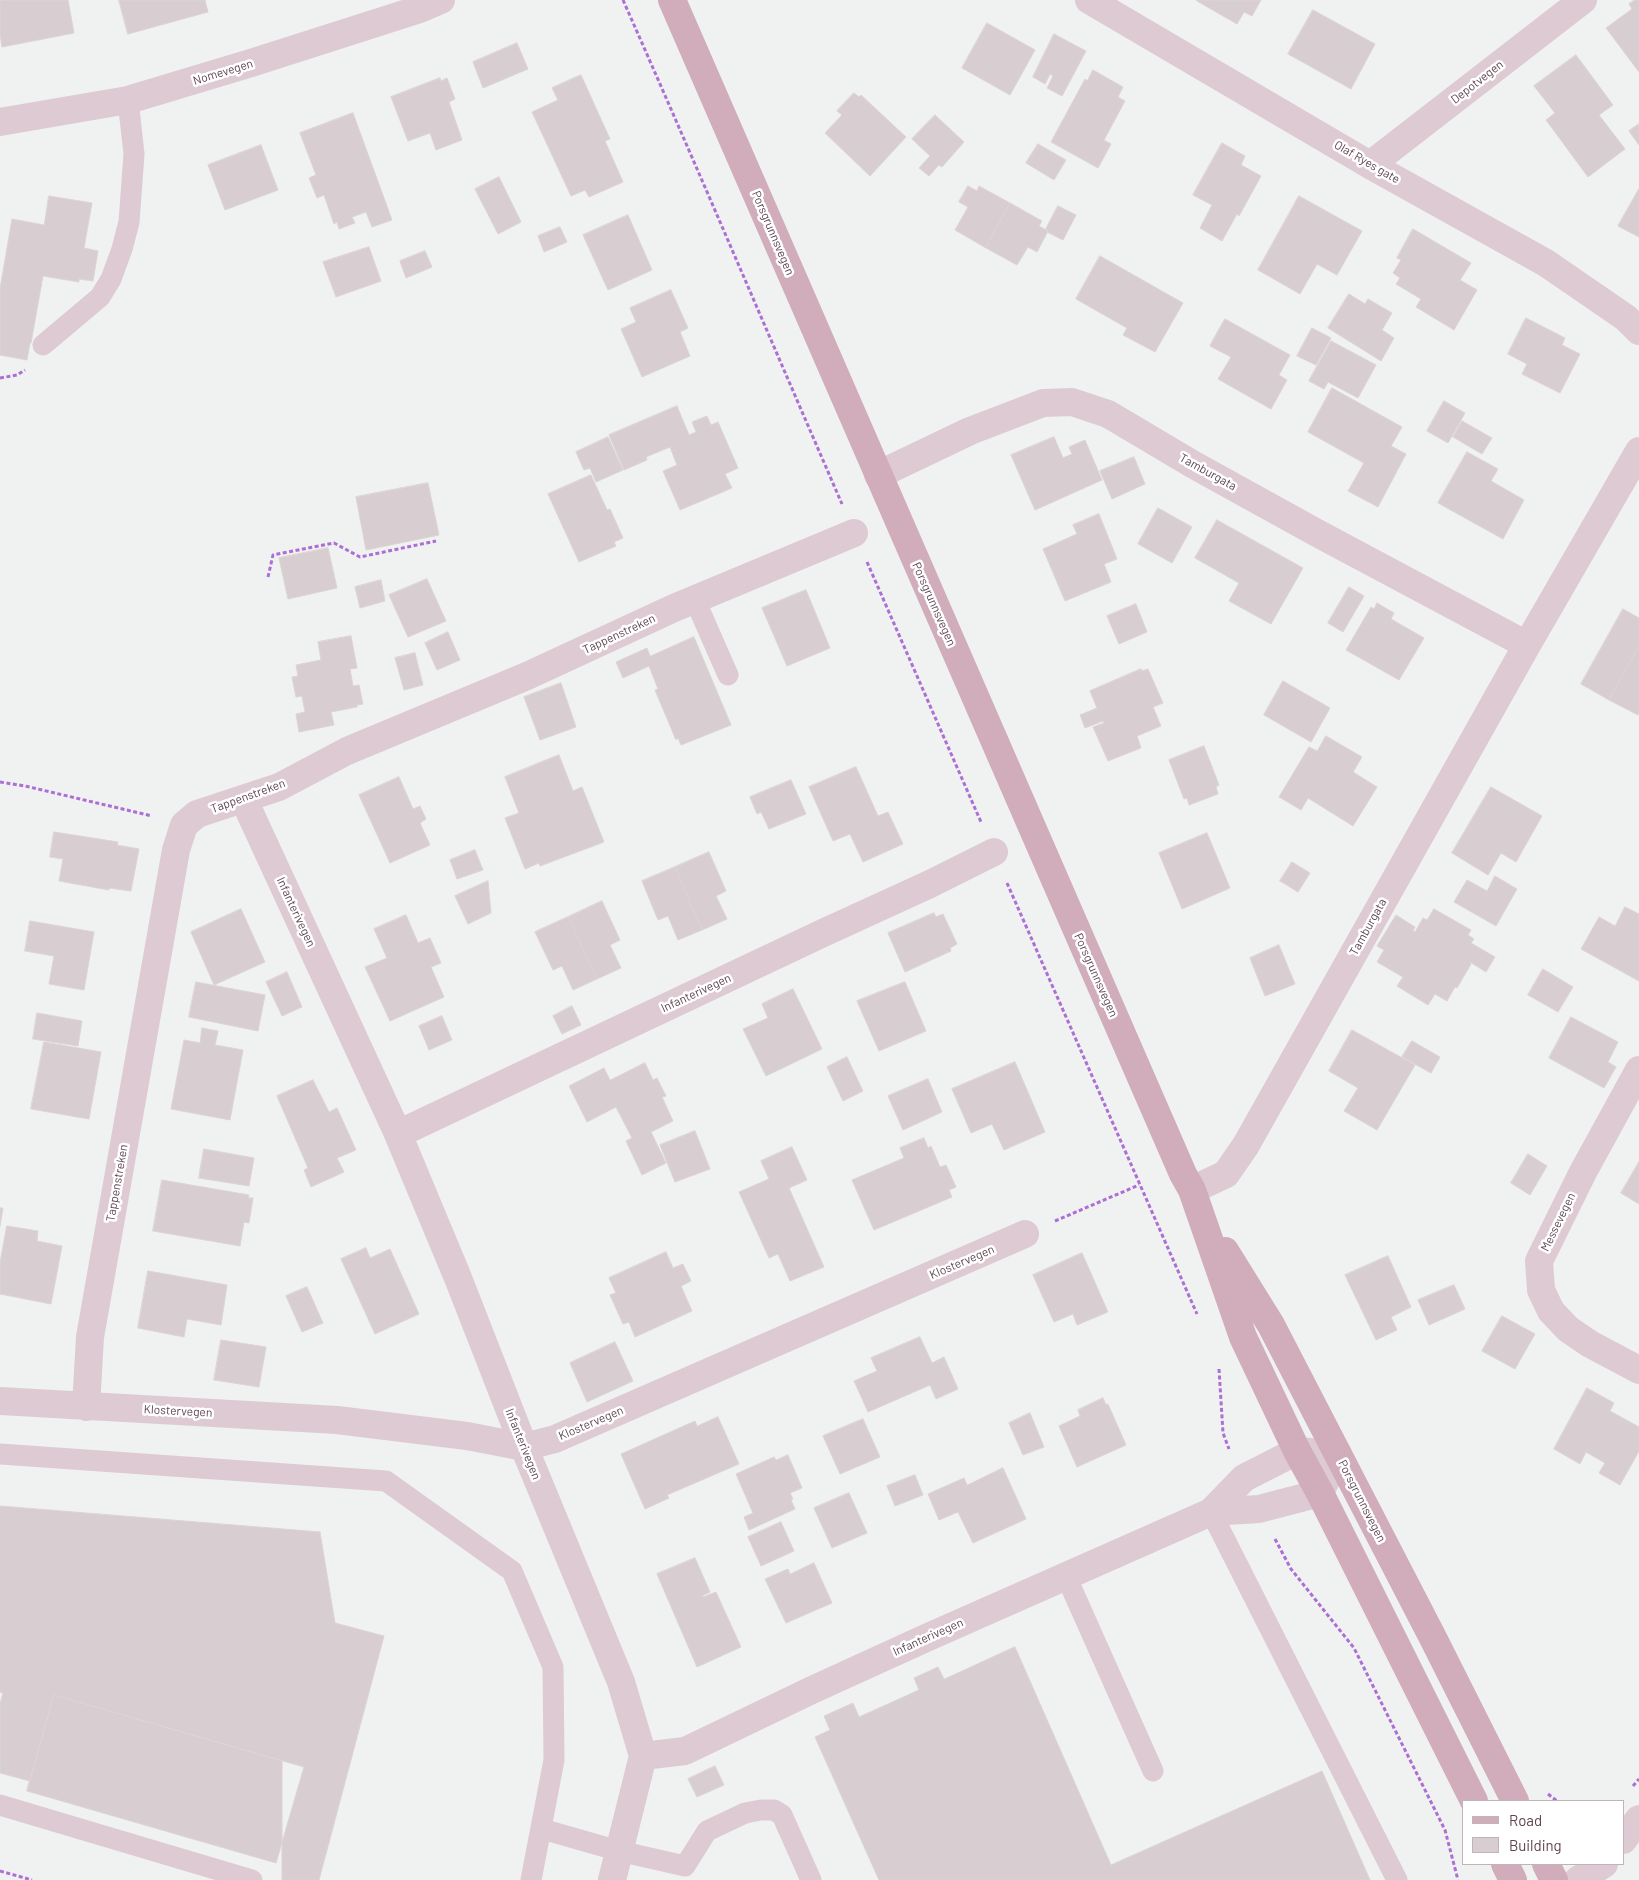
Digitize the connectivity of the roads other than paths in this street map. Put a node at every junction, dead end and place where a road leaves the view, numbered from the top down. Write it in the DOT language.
graph roads {
  1 [pos="441,0"];
  2 [pos="672,0"];
  3 [pos="1089,0"];
  4 [pos="1584,0"];
  5 [pos="128,100"];
  6 [pos="0,122"];
  7 [pos="1370,165"];
  8 [pos="1639,331"];
  9 [pos="43,345"];
  10 [pos="1639,451"];
  11 [pos="878,475"];
  12 [pos="854,533"];
  13 [pos="695,600"];
  14 [pos="1527,645"];
  15 [pos="728,675"];
  16 [pos="244,800"];
  17 [pos="994,852"];
  18 [pos="1639,1070"];
  19 [pos="398,1134"];
  20 [pos="1195,1199"];
  21 [pos="1025,1234"];
  22 [pos="1639,1370"];
  23 [pos="0,1401"];
  24 [pos="86,1406"];
  25 [pos="524,1447"];
  26 [pos="1296,1450"];
  27 [pos="0,1454"];
  28 [pos="1338,1454"];
  29 [pos="1320,1493"];
  30 [pos="1211,1512"];
  31 [pos="1066,1576"];
  32 [pos="644,1756"];
  33 [pos="1153,1771"];
  34 [pos="1474,1800"];
  35 [pos="1514,1800"];
  36 [pos="0,1805"];
  37 [pos="1639,1820"];
  38 [pos="542,1829"];
  39 [pos="1624,1839"];
  40 [pos="619,1851"];
  41 [pos="1506,1865"];
  42 [pos="1546,1865"];
  43 [pos="1602,1865"];
  44 [pos="688,1873"];
  45 [pos="252,1880"];
  46 [pos="531,1880"];
  47 [pos="612,1880"];
  48 [pos="811,1880"];
  49 [pos="1397,1880"];
  50 [pos="1513,1880"];
  51 [pos="1554,1880"];
  52 [pos="1578,1880"];
  1 -- 5 [label="street, Nomevegen"];
  2 -- 11 [label="main road, Porsgrunnsvegen"];
  3 -- 7 [label="street, Olaf Ryes gate"];
  4 -- 7 [label="street, Depotvegen"];
  5 -- 6 [label="street, Nomevegen"];
  5 -- 9 [label="lane"];
  7 -- 8 [label="street, Olaf Ryes gate"];
  10 -- 14 [label="street, Tamburgata"];
  11 -- 14 [label="street, Tamburgata"];
  11 -- 20 [label="main road, Porsgrunnsvegen"];
  12 -- 13 [label="street, Tappenstreken"];
  13 -- 15 [label="lane"];
  13 -- 16 [label="street, Tappenstreken"];
  14 -- 20 [label="street, Tamburgata"];
  16 -- 19 [label="street, Infanterivegen"];
  16 -- 24 [label="street, Tappenstreken"];
  17 -- 19 [label="street, Infanterivegen"];
  18 -- 22 [label="street, Messevegen"];
  19 -- 25 [label="street, Infanterivegen"];
  20 -- 26 [label="main road, Porsgrunnsvegen"];
  20 -- 28 [label="main road, Porsgrunnsvegen"];
  21 -- 25 [label="street, Klostervegen"];
  23 -- 24 [label="street, Klostervegen"];
  24 -- 25 [label="street, Klostervegen"];
  25 -- 32 [label="street, Infanterivegen"];
  26 -- 28 [label="street"];
  26 -- 29 [label="main road, Porsgrunnsvegen"];
  26 -- 30 [label="street, Infanterivegen"];
  27 -- 38 [label="lane"];
  28 -- 29 [label="street"];
  28 -- 35 [label="main road, Porsgrunnsvegen"];
  29 -- 30 [label="street, Infanterivegen"];
  29 -- 34 [label="main road, Porsgrunnsvegen"];
  30 -- 31 [label="street, Infanterivegen"];
  30 -- 49 [label="lane"];
  31 -- 32 [label="street, Infanterivegen"];
  31 -- 33 [label="lane"];
  32 -- 40 [label="street"];
  36 -- 45 [label="lane"];
  37 -- 39 [label="street"];
  38 -- 40 [label="lane"];
  38 -- 46 [label="lane"];
  40 -- 44 [label="lane"];
  40 -- 47 [label="street"];
  41 -- 50 [label="main road"];
  42 -- 51 [label="main road"];
  43 -- 52 [label="street"];
  44 -- 48 [label="lane"];
}
